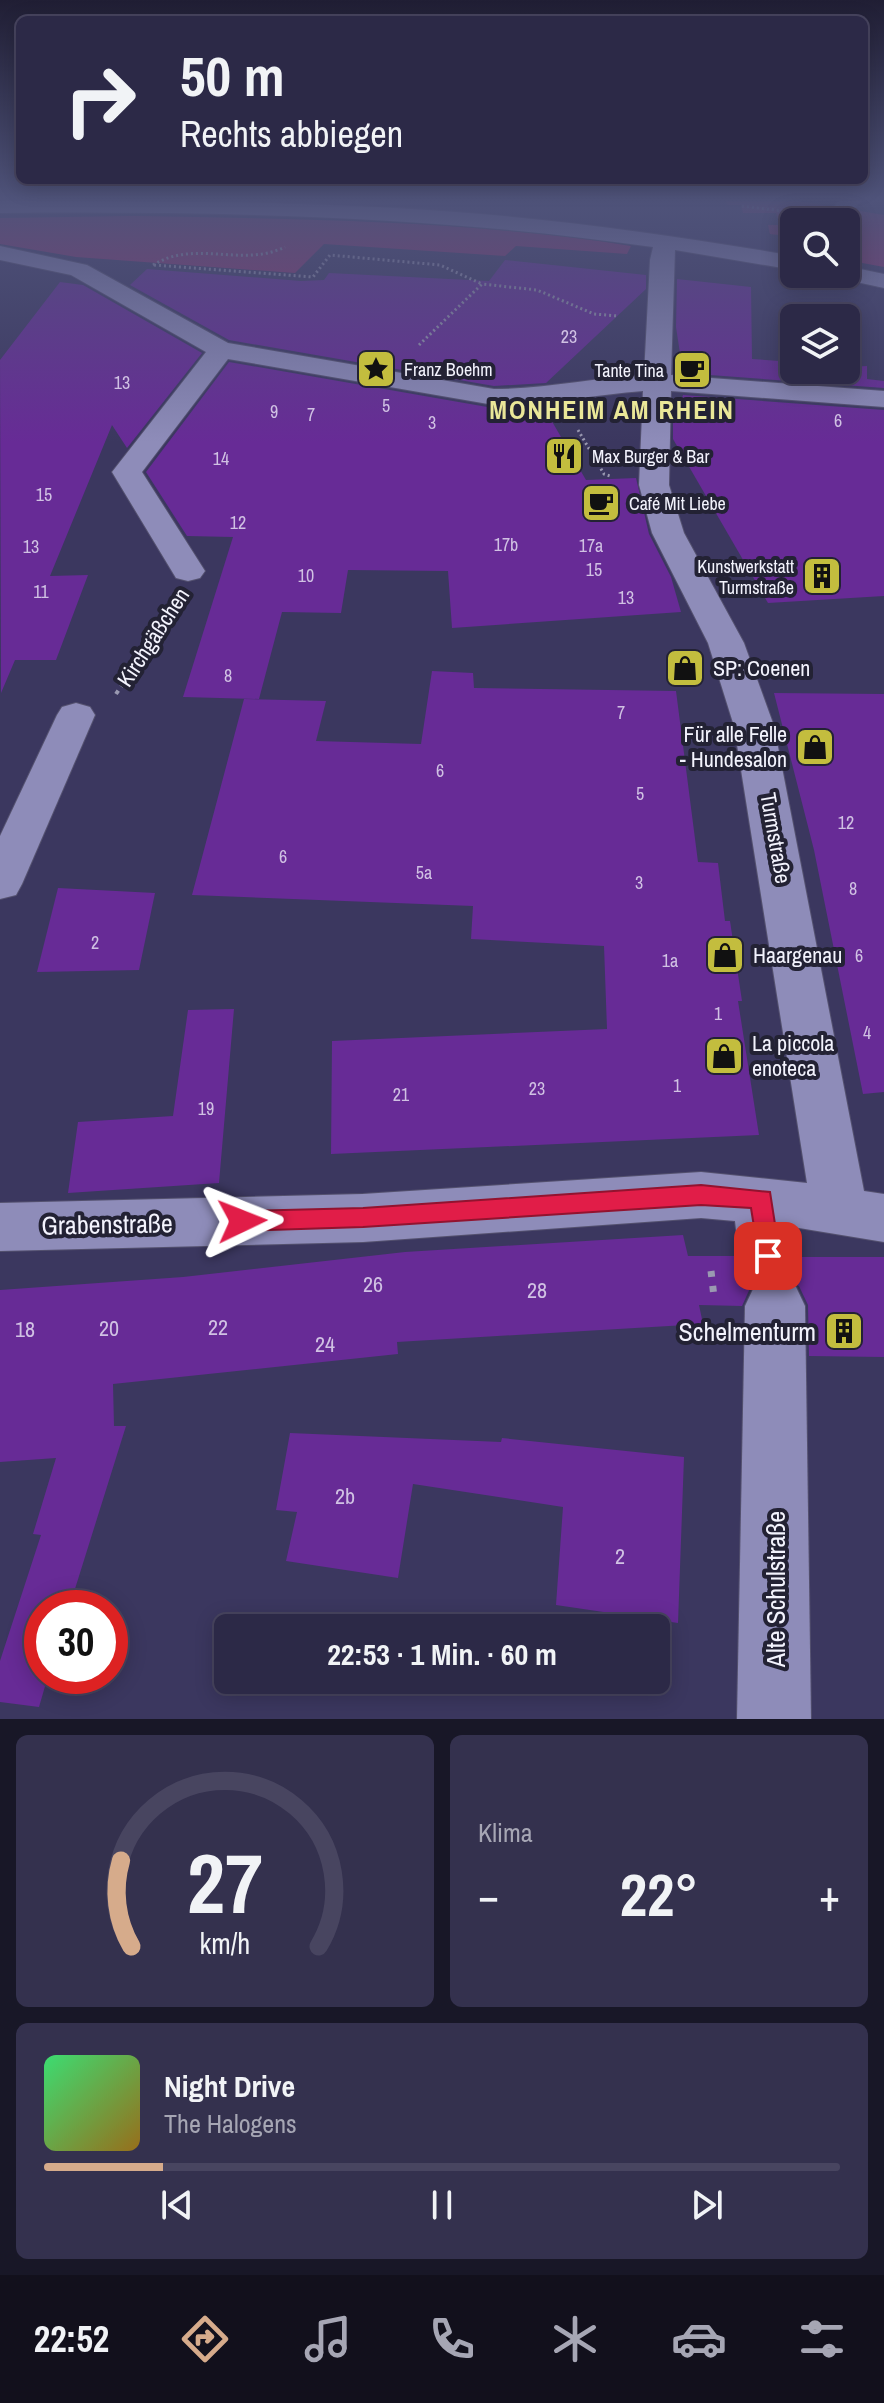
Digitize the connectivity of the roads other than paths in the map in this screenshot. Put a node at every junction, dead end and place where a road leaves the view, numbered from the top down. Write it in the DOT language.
graph roads {
  1 [pos="99,281"];
  2 [pos="660,281"];
  3 [pos="221,350"];
  4 [pos="656,382"];
  5 [pos="884,399"];
  6 [pos="188,571"];
  7 [pos="76,715"];
  8 [pos="0,884"];
  9 [pos="761,1199"];
  10 [pos="862,1214"];
  11 [pos="0,1227"];
  12 [pos="774,1719"];
  1 -- 3 [label="street"];
  2 -- 4 [label="street, Turmstraße"];
  3 -- 4 [label="street"];
  3 -- 6 [label="street, Kirchgäßchen"];
  4 -- 5 [label="street"];
  4 -- 10 [label="street, Turmstraße"];
  7 -- 8 [label="street"];
  9 -- 10 [label="street, Grabenstraße"];
  9 -- 11 [label="street, Grabenstraße"];
  9 -- 12 [label="street, Alte Schulstraße"];
}
